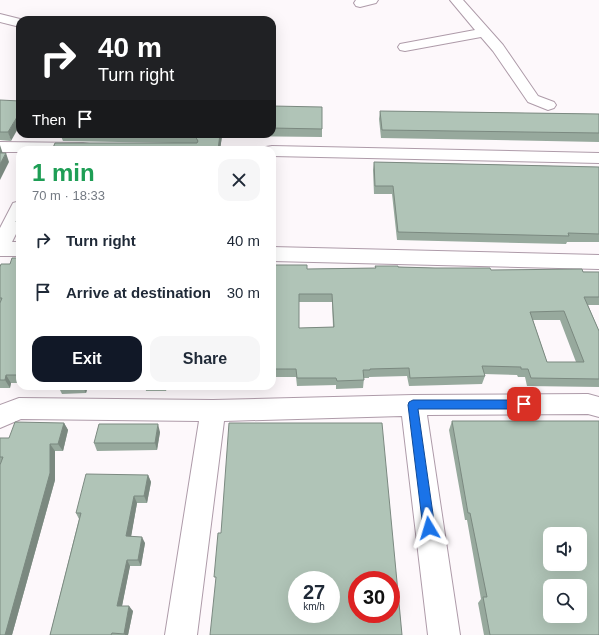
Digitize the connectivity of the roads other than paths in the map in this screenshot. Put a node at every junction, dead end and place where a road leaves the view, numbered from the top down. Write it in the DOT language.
graph roads {
  1 [pos="456,0"];
  2 [pos="0,18"];
  3 [pos="16,22"];
  4 [pos="484,32"];
  5 [pos="405,47"];
  6 [pos="548,105"];
  7 [pos="0,147"];
  8 [pos="16,148"];
  9 [pos="276,151"];
  10 [pos="599,158"];
  11 [pos="16,215"];
  12 [pos="0,248"];
  13 [pos="16,249"];
  14 [pos="276,254"];
  15 [pos="599,262"];
  16 [pos="413,405"];
  17 [pos="599,407"];
  18 [pos="213,411"];
  19 [pos="0,417"];
  20 [pos="181,635"];
  21 [pos="444,635"];
  1 -- 4 [label="street"];
  2 -- 3 [label="street"];
  4 -- 5 [label="street"];
  4 -- 6 [label="street"];
  7 -- 8 [label="street"];
  9 -- 10 [label="street"];
  11 -- 12 [label="street"];
  12 -- 13 [label="street"];
  14 -- 15 [label="street"];
  16 -- 17 [label="street"];
  16 -- 18 [label="street"];
  16 -- 21 [label="street"];
  18 -- 19 [label="street"];
  18 -- 20 [label="street"];
}
